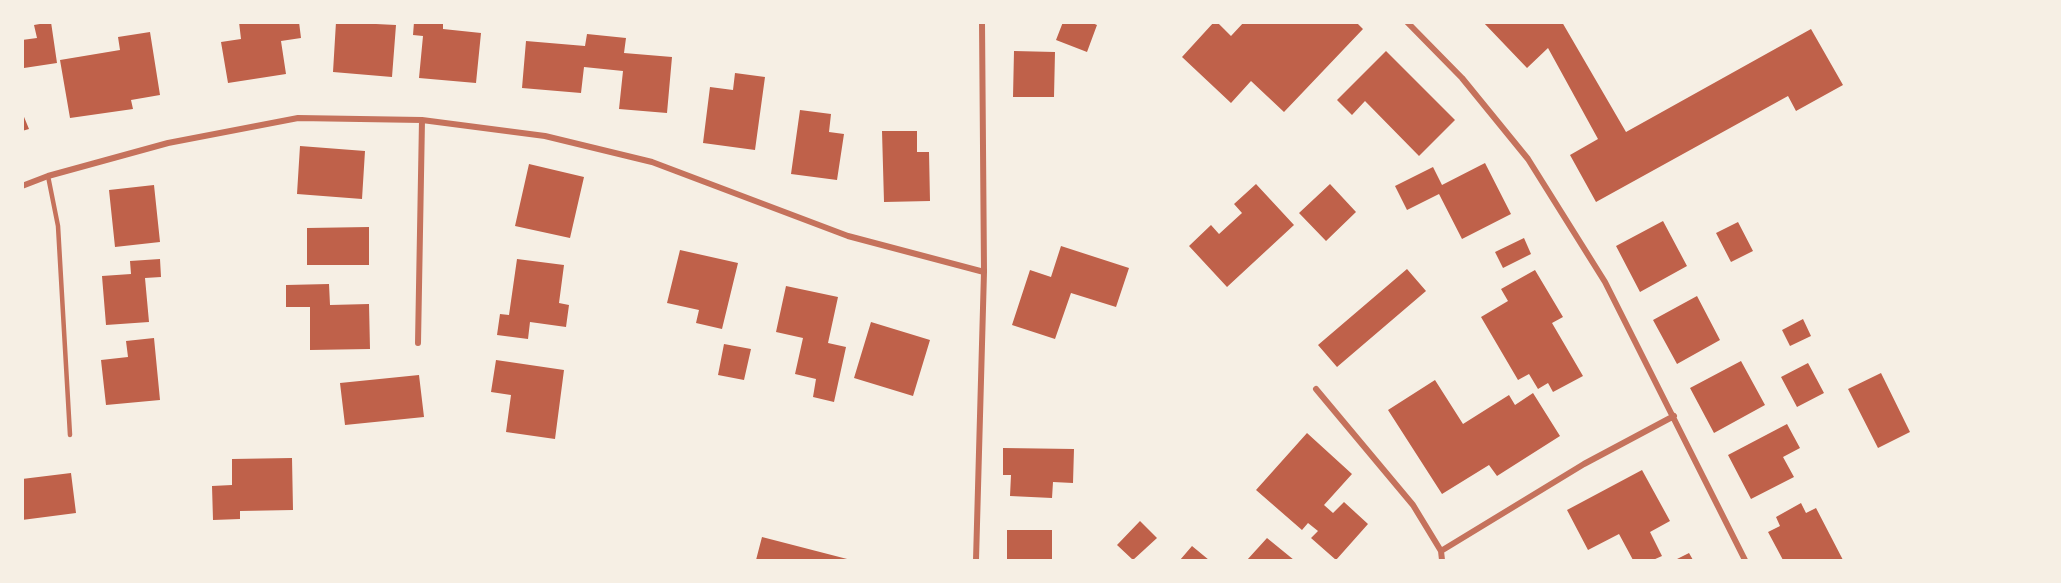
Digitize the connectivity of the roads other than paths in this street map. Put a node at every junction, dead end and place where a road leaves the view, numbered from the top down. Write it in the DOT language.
graph roads {
  1 [pos="981,22"];
  2 [pos="1407,22"];
  3 [pos="422,120"];
  4 [pos="48,176"];
  5 [pos="22,186"];
  6 [pos="984,272"];
  7 [pos="418,343"];
  8 [pos="1316,389"];
  9 [pos="1674,416"];
  10 [pos="70,435"];
  11 [pos="1441,551"];
  12 [pos="976,561"];
  13 [pos="1442,561"];
  14 [pos="1745,561"];
  1 -- 6 [label="street"];
  2 -- 9 [label="street"];
  3 -- 4 [label="street"];
  3 -- 6 [label="street"];
  3 -- 7 [label="street"];
  4 -- 5 [label="street"];
  4 -- 10 [label="lane"];
  6 -- 12 [label="street"];
  8 -- 11 [label="street"];
  9 -- 11 [label="street"];
  9 -- 14 [label="street"];
  11 -- 13 [label="street"];
}
